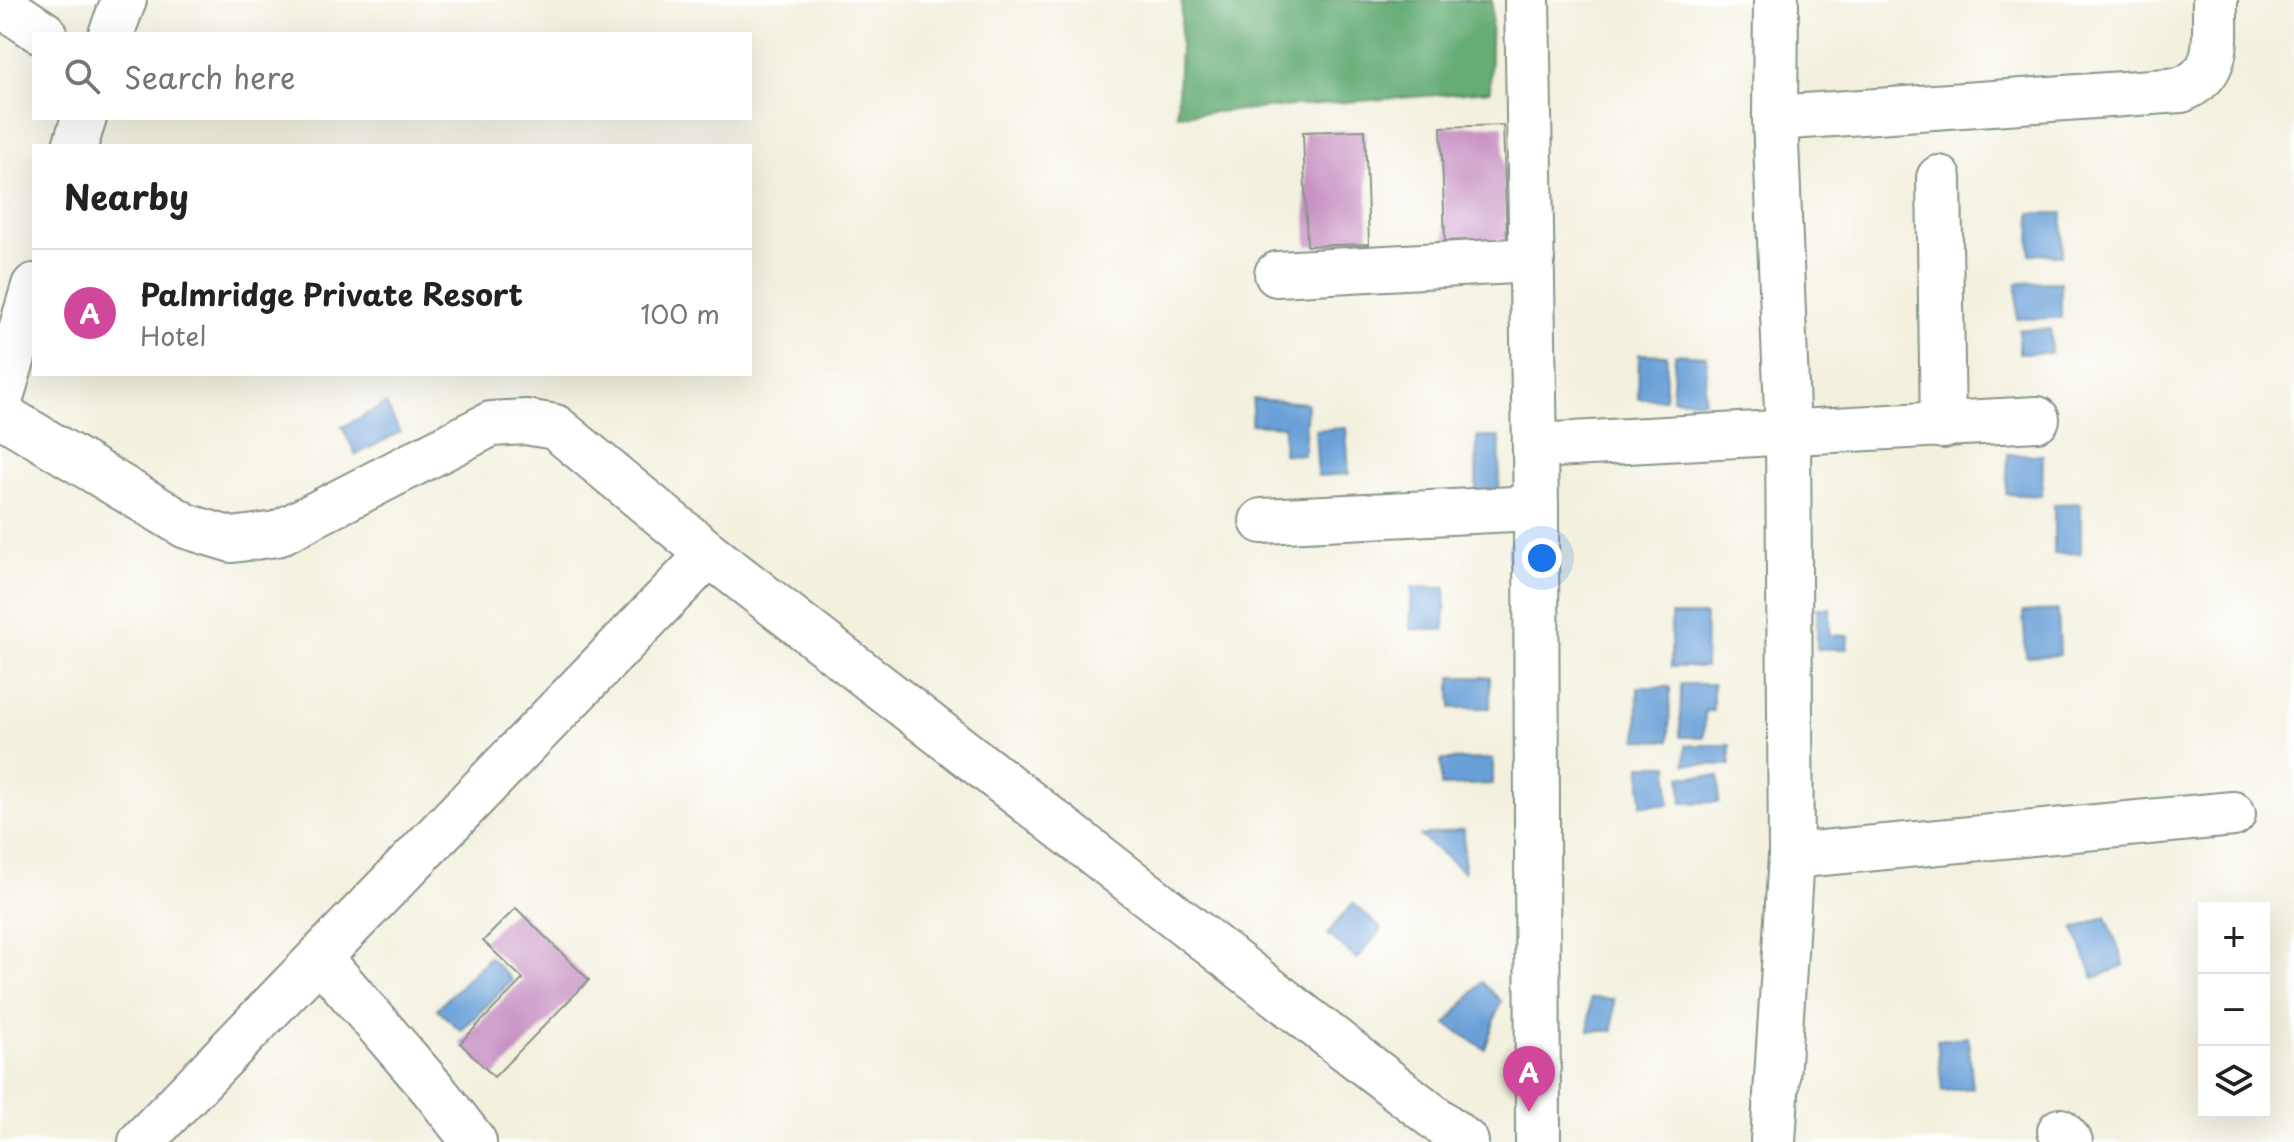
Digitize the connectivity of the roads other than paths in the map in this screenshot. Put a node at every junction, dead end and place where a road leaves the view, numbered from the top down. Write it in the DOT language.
graph roads {
  1 [pos="124,0"];
  2 [pos="1527,0"];
  3 [pos="1776,0"];
  4 [pos="2215,0"];
  5 [pos="0,4"];
  6 [pos="42,32"];
  7 [pos="112,32"];
  8 [pos="1775,118"];
  9 [pos="83,120"];
  10 [pos="76,144"];
  11 [pos="1939,178"];
  12 [pos="1532,260"];
  13 [pos="1277,274"];
  14 [pos="32,293"];
  15 [pos="0,401"];
  16 [pos="0,414"];
  17 [pos="2037,419"];
  18 [pos="1943,426"];
  19 [pos="1788,435"];
  20 [pos="1535,446"];
  21 [pos="1536,508"];
  22 [pos="1262,521"];
  23 [pos="709,554"];
  24 [pos="2233,814"];
  25 [pos="1791,856"];
  26 [pos="321,959"];
  27 [pos="141,1142"];
  28 [pos="474,1142"];
  29 [pos="1466,1142"];
  30 [pos="1538,1142"];
  31 [pos="1773,1142"];
  1 -- 7 [label="street"];
  2 -- 12 [label="street"];
  3 -- 8 [label="street"];
  4 -- 8 [label="street"];
  5 -- 6 [label="street"];
  8 -- 19 [label="street"];
  9 -- 10 [label="street"];
  11 -- 18 [label="street"];
  12 -- 13 [label="street"];
  12 -- 20 [label="street"];
  14 -- 15 [label="street"];
  16 -- 23 [label="street"];
  17 -- 18 [label="street"];
  18 -- 19 [label="street"];
  19 -- 20 [label="street"];
  19 -- 25 [label="street"];
  20 -- 21 [label="street"];
  21 -- 22 [label="street"];
  21 -- 30 [label="street"];
  23 -- 26 [label="street"];
  23 -- 29 [label="street"];
  24 -- 25 [label="street"];
  25 -- 31 [label="street"];
  26 -- 27 [label="street"];
  26 -- 28 [label="street"];
}
